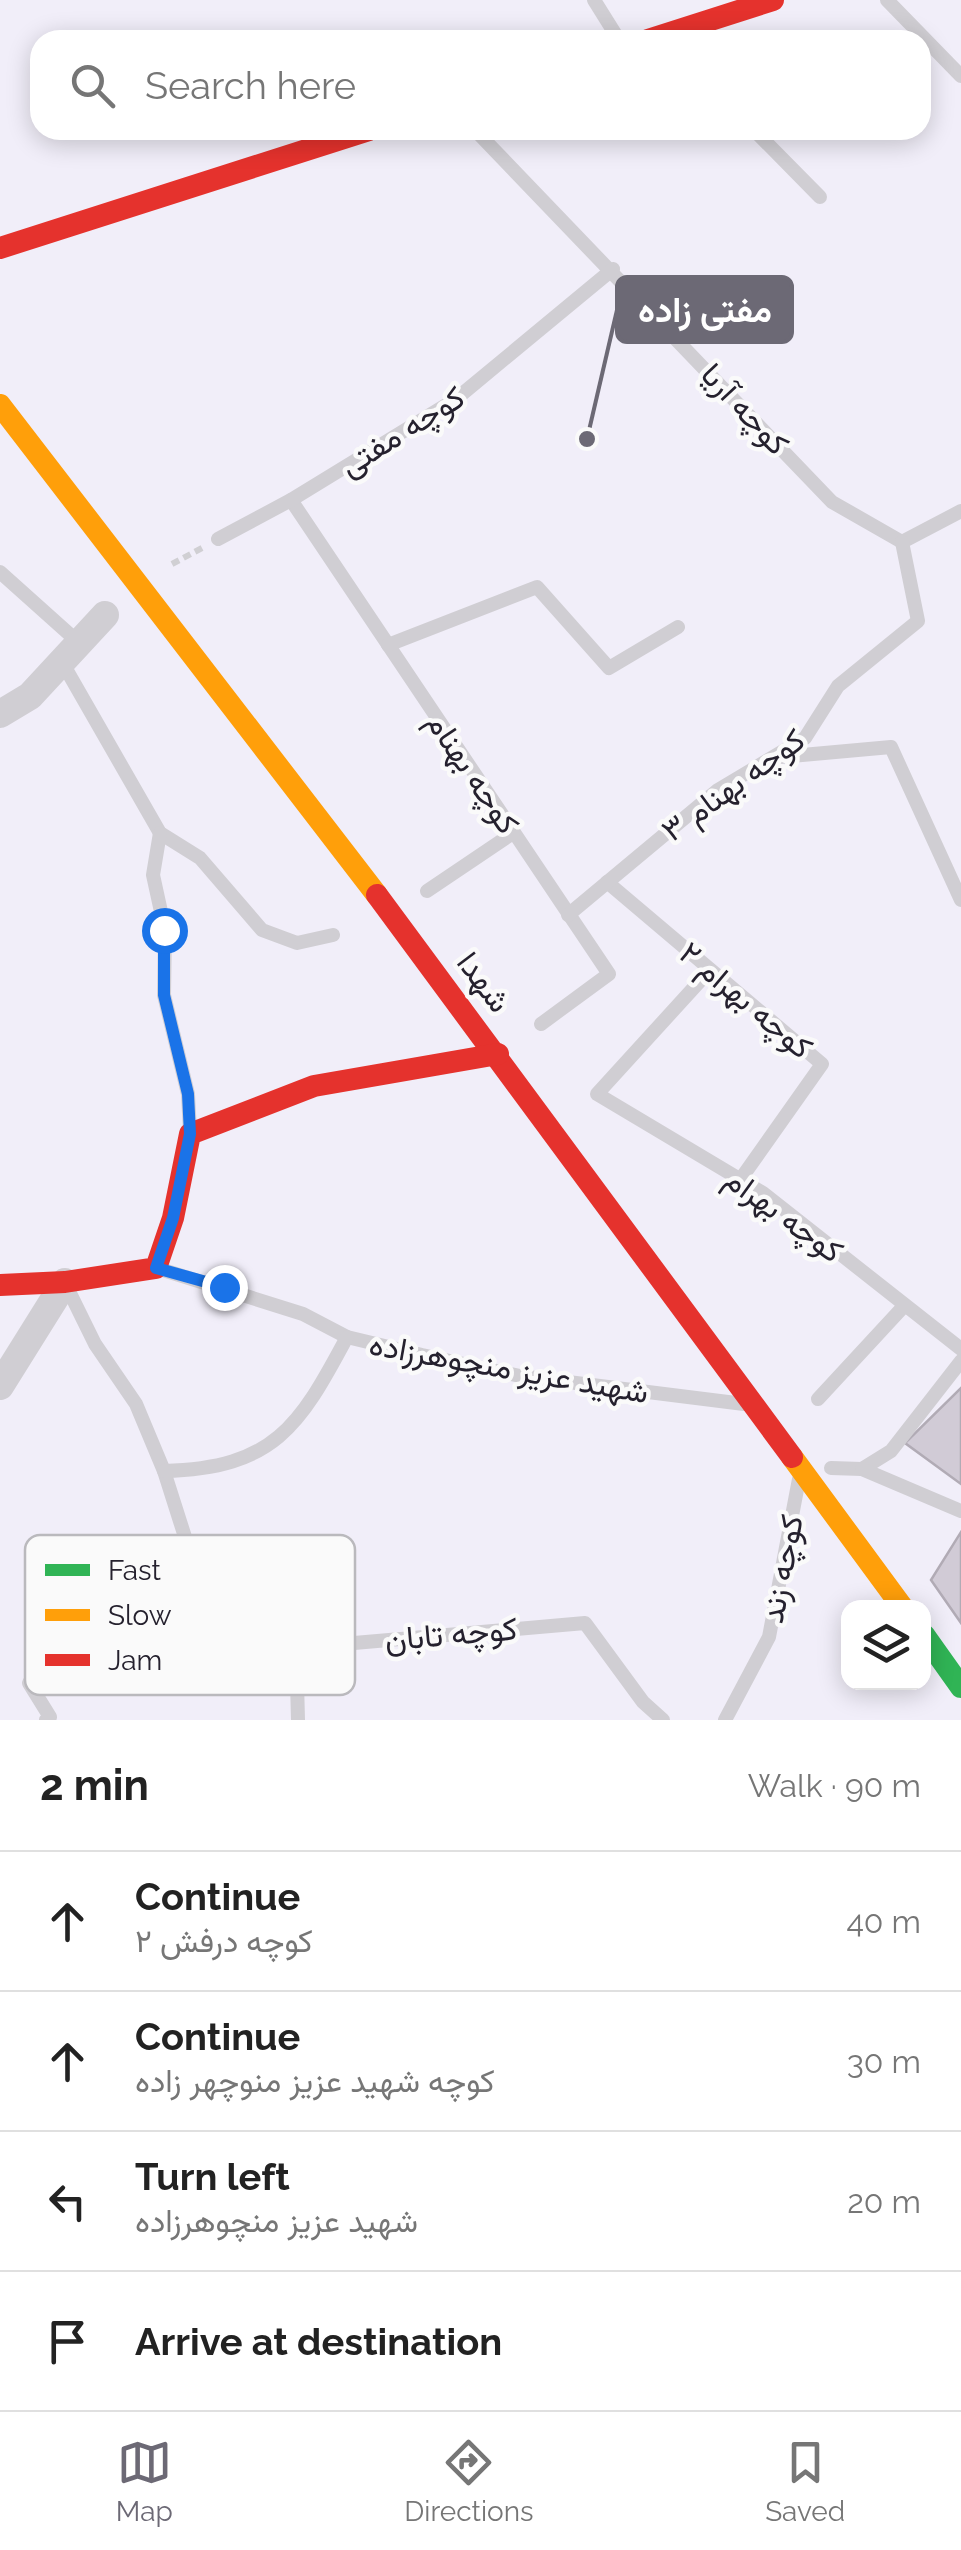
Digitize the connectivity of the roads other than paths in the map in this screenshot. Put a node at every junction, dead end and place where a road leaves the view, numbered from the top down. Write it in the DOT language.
graph roads {
  1 [pos="594,0"];
  2 [pos="773,0"];
  3 [pos="887,0"];
  4 [pos="612,30"];
  5 [pos="683,30"];
  6 [pos="916,30"];
  7 [pos="931,45"];
  8 [pos="961,76"];
  9 [pos="338,140"];
  10 [pos="485,140"];
  11 [pos="764,140"];
  12 [pos="820,197"];
  13 [pos="0,248"];
  14 [pos="612,269"];
  15 [pos="0,405"];
  16 [pos="291,500"];
  17 [pos="961,511"];
  18 [pos="218,539"];
  19 [pos="902,542"];
  20 [pos="0,572"];
  21 [pos="105,615"];
  22 [pos="678,628"];
  23 [pos="388,645"];
  24 [pos="69,652"];
  25 [pos="0,714"];
  26 [pos="773,757"];
  27 [pos="160,833"];
  28 [pos="513,833"];
  29 [pos="607,882"];
  30 [pos="427,891"];
  31 [pos="961,900"];
  32 [pos="568,915"];
  33 [pos="332,935"];
  34 [pos="710,970"];
  35 [pos="541,1024"];
  36 [pos="498,1054"];
  37 [pos="190,1134"];
  38 [pos="740,1180"];
  39 [pos="156,1268"];
  40 [pos="65,1282"];
  41 [pos="0,1285"];
  42 [pos="904,1306"];
  43 [pos="347,1337"];
  44 [pos="961,1350"];
  45 [pos="961,1362"];
  46 [pos="0,1386"];
  47 [pos="818,1398"];
  48 [pos="755,1405"];
  49 [pos="832,1468"];
  50 [pos="802,1469"];
  51 [pos="862,1469"];
  52 [pos="164,1471"];
  53 [pos="961,1511"];
  54 [pos="184,1535"];
  55 [pos="897,1600"];
  56 [pos="355,1640"];
  57 [pos="931,1646"];
  58 [pos="961,1687"];
  59 [pos="37,1695"];
  60 [pos="297,1695"];
  61 [pos="46,1720"];
  62 [pos="298,1720"];
  63 [pos="664,1720"];
  64 [pos="726,1720"];
  1 -- 4 [label="lane"];
  2 -- 5 [label="main road"];
  3 -- 6 [label="lane"];
  7 -- 8 [label="lane"];
  9 -- 13 [label="main road"];
  10 -- 14 [label="lane, کوچه آریا"];
  11 -- 12 [label="lane"];
  14 -- 16 [label="lane, کوچه مفتی"];
  14 -- 19 [label="lane, کوچه آریا"];
  15 -- 36 [label="main road, شهدا"];
  16 -- 18 [label="lane, کوچه مفتی"];
  16 -- 23 [label="lane, کوچه بهنام"];
  17 -- 19 [label="lane"];
  19 -- 26 [label="lane, کوچه بهنام ۳"];
  20 -- 24 [label="lane"];
  21 -- 24 [label="street"];
  22 -- 23 [label="lane"];
  23 -- 28 [label="lane, کوچه بهنام"];
  24 -- 25 [label="street"];
  24 -- 27 [label="lane"];
  26 -- 29 [label="lane, کوچه بهنام ۳"];
  26 -- 31 [label="lane"];
  27 -- 33 [label="lane"];
  27 -- 37 [label="lane"];
  28 -- 30 [label="lane"];
  28 -- 32 [label="lane, کوچه بهنام"];
  29 -- 32 [label="lane, کوچه بهنام ۳"];
  29 -- 34 [label="lane, کوچه بهرام ۲"];
  32 -- 35 [label="lane, کوچه بهنام"];
  34 -- 38 [label="lane, کوچه بهرام ۲"];
  34 -- 38 [label="lane, کوچه بهرام"];
  36 -- 37 [label="main road"];
  36 -- 48 [label="main road, شهدا"];
  37 -- 39 [label="main road"];
  38 -- 42 [label="lane, کوچه بهرام"];
  39 -- 40 [label="main road"];
  39 -- 43 [label="lane, شهید عزیز منچوهرزاده"];
  40 -- 41 [label="main road"];
  40 -- 46 [label="street"];
  40 -- 52 [label="lane, کوچه تابان"];
  42 -- 44 [label="lane, کوچه بهرام"];
  42 -- 47 [label="lane"];
  43 -- 48 [label="lane, شهید عزیز منچوهرزاده"];
  43 -- 52 [label="lane"];
  45 -- 51 [label="lane"];
  48 -- 50 [label="main road, شهدا"];
  49 -- 51 [label="lane"];
  50 -- 55 [label="main road, شهدا"];
  50 -- 64 [label="lane, کوچه زند"];
  51 -- 53 [label="lane"];
  52 -- 54 [label="lane, کوچه تابان"];
  56 -- 63 [label="lane, کوچه تابان"];
  57 -- 58 [label="main road"];
  59 -- 61 [label="lane"];
  60 -- 62 [label="lane"];
}
